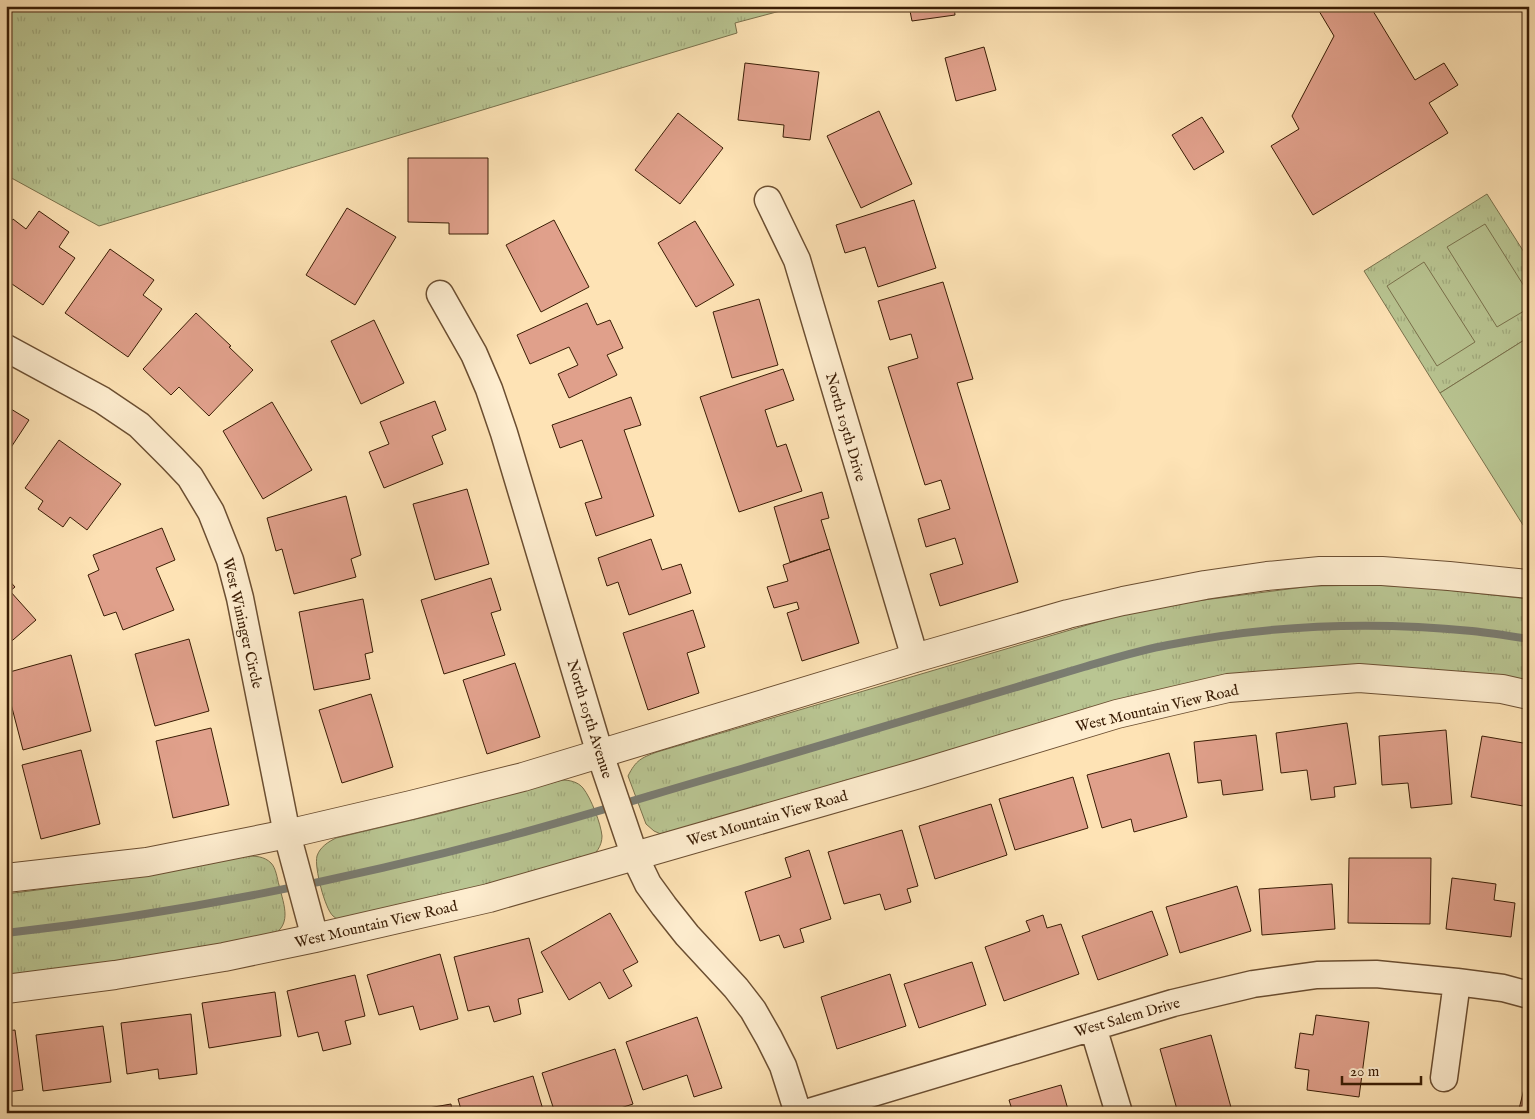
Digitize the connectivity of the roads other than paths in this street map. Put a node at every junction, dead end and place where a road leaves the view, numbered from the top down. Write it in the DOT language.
graph roads {
  1 [pos="768,200"];
  2 [pos="440,294"];
  3 [pos="6,348"];
  4 [pos="1529,584"];
  5 [pos="915,658"];
  6 [pos="1529,694"];
  7 [pos="600,754"];
  8 [pos="287,834"];
  9 [pos="635,857"];
  10 [pos="6,878"];
  11 [pos="315,938"];
  12 [pos="1457,982"];
  13 [pos="6,989"];
  14 [pos="1529,995"];
  15 [pos="1093,1027"];
  16 [pos="1444,1078"];
  17 [pos="798,1113"];
  18 [pos="806,1113"];
  19 [pos="1119,1113"];
  1 -- 5 [label="street, North 105th Drive"];
  2 -- 7 [label="street, North 105th Avenue"];
  3 -- 8 [label="street, West Wininger Circle"];
  4 -- 5 [label="street"];
  5 -- 7 [label="street"];
  6 -- 9 [label="street, West Mountain View Road"];
  7 -- 8 [label="street"];
  7 -- 9 [label="street, North 105th Avenue"];
  8 -- 10 [label="street"];
  8 -- 11 [label="street, West Wininger Circle"];
  9 -- 11 [label="street, West Mountain View Road"];
  9 -- 17 [label="street, North 105th Avenue"];
  11 -- 13 [label="street, West Mountain View Road"];
  12 -- 14 [label="street, West Salem Drive"];
  12 -- 15 [label="street, West Salem Drive"];
  12 -- 16 [label="street"];
  15 -- 18 [label="street, West Salem Drive"];
  15 -- 19 [label="street"];
}
